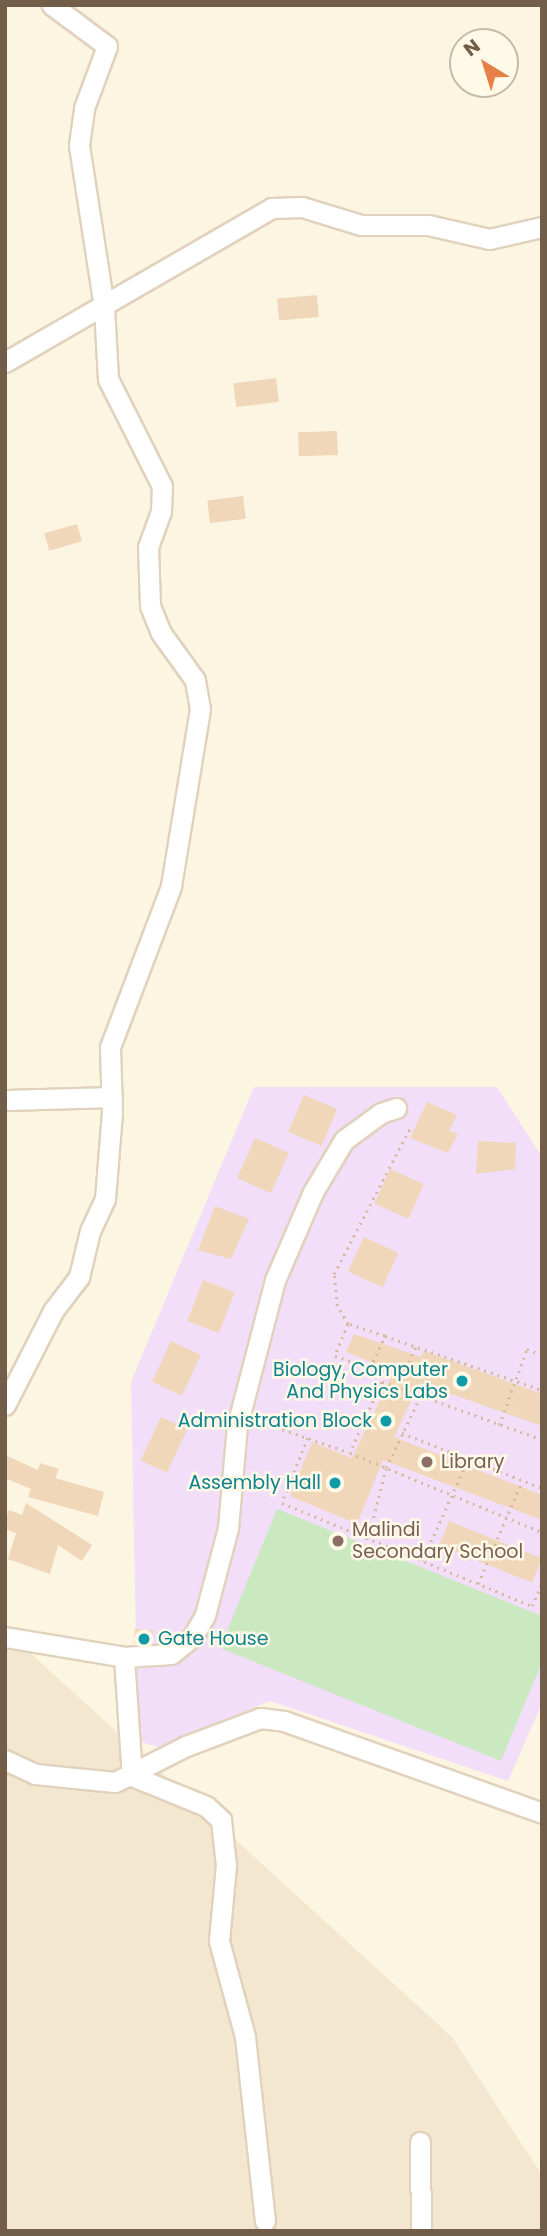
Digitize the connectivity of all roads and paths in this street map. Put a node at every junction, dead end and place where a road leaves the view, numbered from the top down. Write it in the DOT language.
graph roads {
  1 [pos="52,5"];
  2 [pos="542,228"];
  3 [pos="104,307"];
  4 [pos="5,362"];
  5 [pos="112,1097"];
  6 [pos="5,1100"];
  7 [pos="396,1108"];
  8 [pos="410,1128"];
  9 [pos="348,1324"];
  10 [pos="385,1336"];
  11 [pos="416,1346"];
  12 [pos="542,1355"];
  13 [pos="370,1368"];
  14 [pos="402,1378"];
  15 [pos="516,1380"];
  16 [pos="398,1388"];
  17 [pos="542,1390"];
  18 [pos="420,1397"];
  19 [pos="5,1405"];
  20 [pos="239,1414"];
  21 [pos="499,1425"];
  22 [pos="401,1433"];
  23 [pos="308,1438"];
  24 [pos="542,1440"];
  25 [pos="350,1453"];
  26 [pos="468,1459"];
  27 [pos="522,1480"];
  28 [pos="542,1488"];
  29 [pos="452,1496"];
  30 [pos="505,1518"];
  31 [pos="542,1532"];
  32 [pos="368,1538"];
  33 [pos="422,1561"];
  34 [pos="542,1582"];
  35 [pos="478,1584"];
  36 [pos="5,1637"];
  37 [pos="124,1657"];
  38 [pos="5,1760"];
  39 [pos="132,1776"];
  40 [pos="542,1813"];
  41 [pos="419,2142"];
  42 [pos="265,2221"];
  43 [pos="421,2231"];
  1 -- 3 [label="street"];
  2 -- 3 [label="street"];
  3 -- 4 [label="street"];
  3 -- 5 [label="street"];
  5 -- 6 [label="street"];
  5 -- 19 [label="street"];
  7 -- 20 [label="street"];
  8 -- 9 [label="path"];
  9 -- 10 [label="path"];
  9 -- 13 [label="path"];
  10 -- 11 [label="path"];
  10 -- 13 [label="path"];
  11 -- 14 [label="path"];
  11 -- 15 [label="path"];
  12 -- 15 [label="path"];
  13 -- 14 [label="path"];
  14 -- 16 [label="path"];
  15 -- 17 [label="path"];
  15 -- 21 [label="path"];
  16 -- 18 [label="path"];
  16 -- 25 [label="path"];
  18 -- 21 [label="path"];
  18 -- 22 [label="path"];
  20 -- 23 [label="path"];
  20 -- 37 [label="street"];
  21 -- 24 [label="path"];
  22 -- 26 [label="path"];
  22 -- 32 [label="path"];
  23 -- 25 [label="path"];
  23 -- 32 [label="path"];
  25 -- 29 [label="path"];
  26 -- 27 [label="path"];
  26 -- 29 [label="path"];
  27 -- 28 [label="path"];
  27 -- 30 [label="path"];
  29 -- 30 [label="path"];
  29 -- 33 [label="path"];
  30 -- 31 [label="path"];
  30 -- 35 [label="path"];
  32 -- 33 [label="path"];
  33 -- 35 [label="path"];
  34 -- 35 [label="path"];
  36 -- 37 [label="street"];
  37 -- 39 [label="street"];
  38 -- 39 [label="street"];
  39 -- 40 [label="street"];
  39 -- 42 [label="street"];
  41 -- 43 [label="street"];
}
